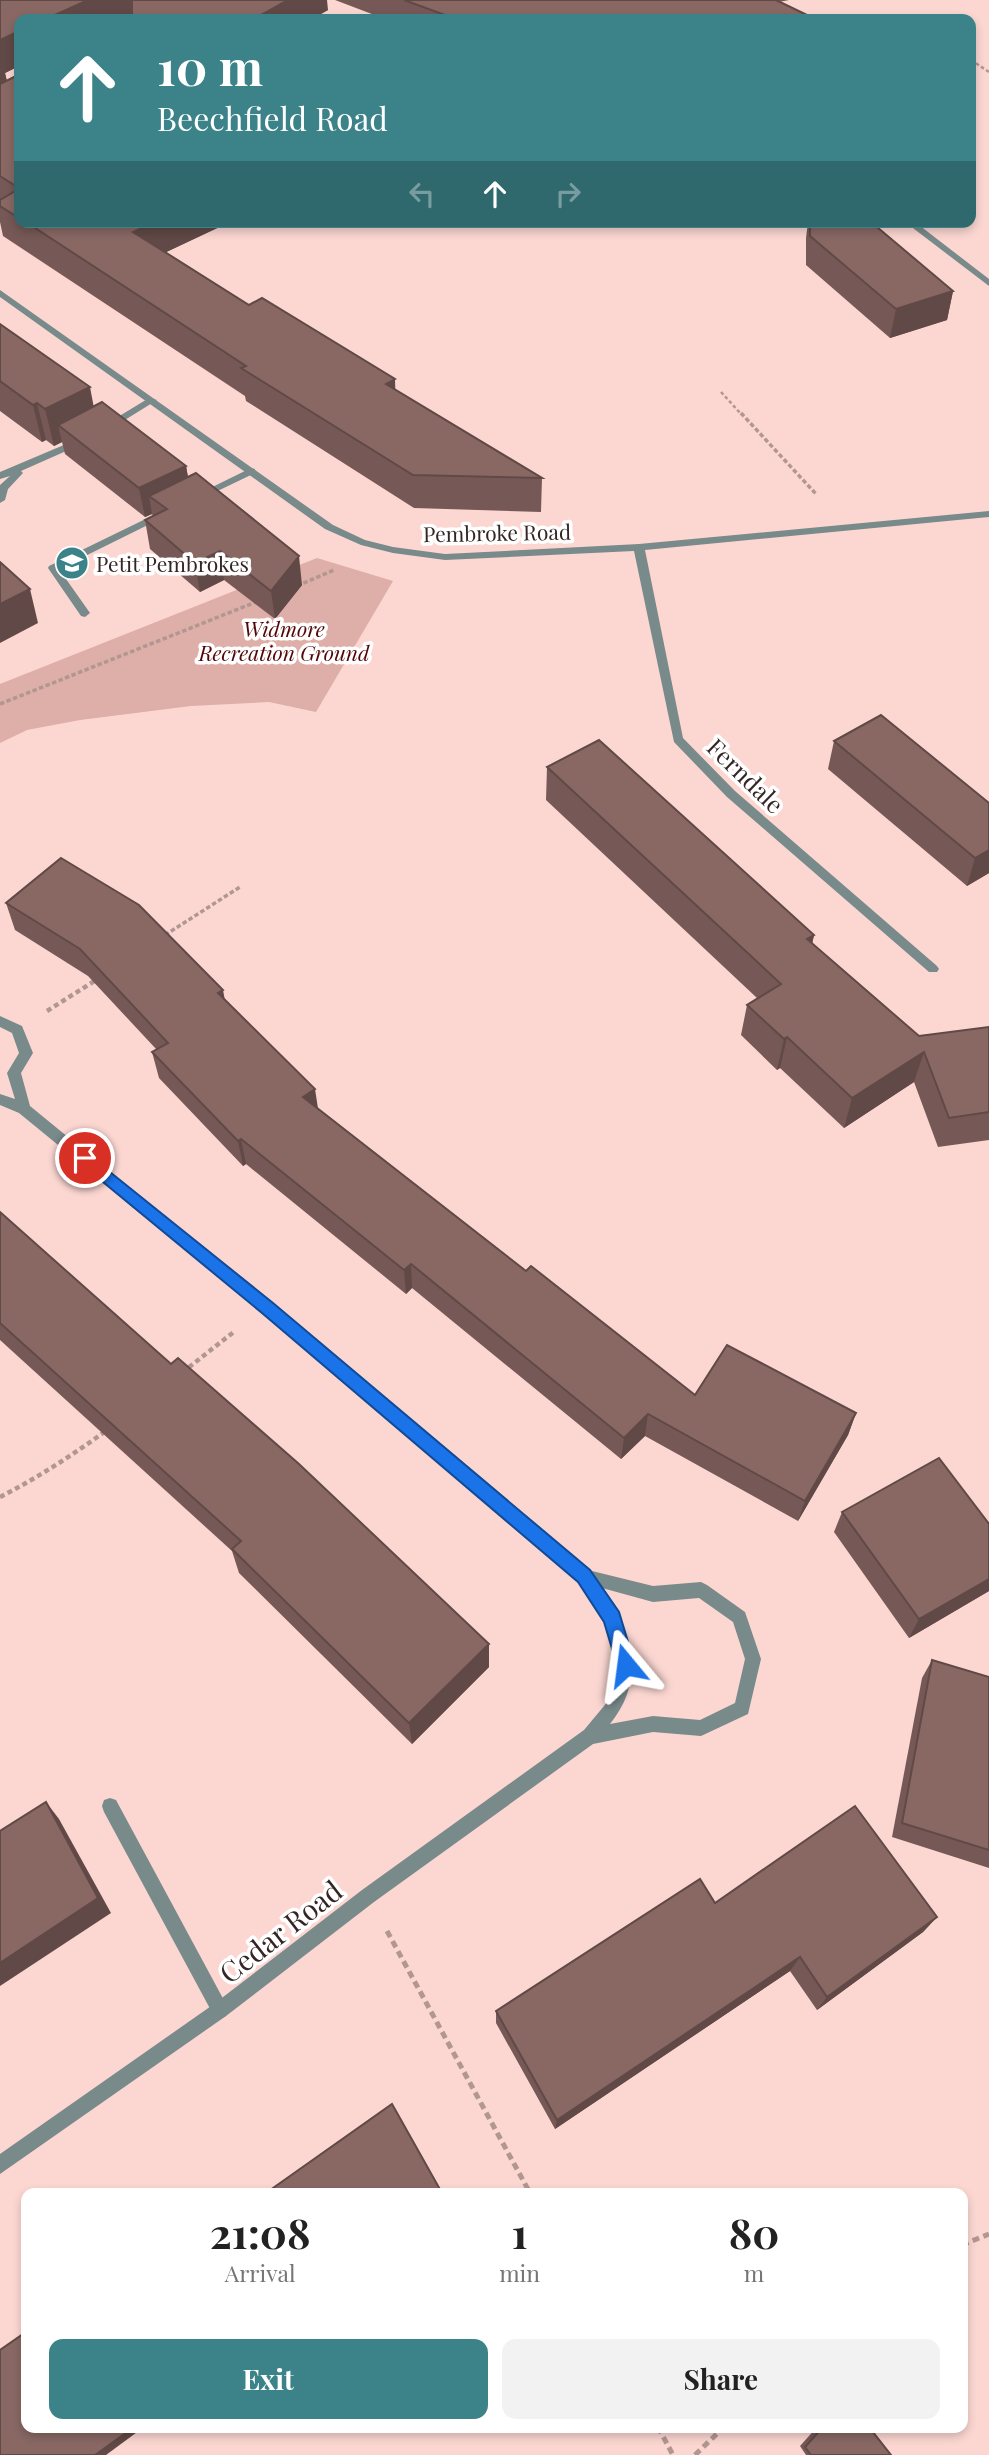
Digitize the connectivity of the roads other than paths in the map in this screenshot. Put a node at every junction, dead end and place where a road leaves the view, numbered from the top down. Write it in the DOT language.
graph roads {
  1 [pos="917,228"];
  2 [pos="989,283"];
  3 [pos="0,293"];
  4 [pos="152,400"];
  5 [pos="100,431"];
  6 [pos="87,437"];
  7 [pos="24,468"];
  8 [pos="251,471"];
  9 [pos="0,476"];
  10 [pos="0,500"];
  11 [pos="184,503"];
  12 [pos="172,509"];
  13 [pos="989,514"];
  14 [pos="639,547"];
  15 [pos="85,613"];
  16 [pos="933,969"];
  17 [pos="0,1021"];
  18 [pos="0,1099"];
  19 [pos="24,1109"];
  20 [pos="584,1576"];
  21 [pos="590,1736"];
  22 [pos="110,1806"];
  23 [pos="220,2010"];
  24 [pos="0,2165"];
  1 -- 2 [label="street"];
  3 -- 4 [label="street, Pembroke Road"];
  4 -- 5 [label="street"];
  4 -- 8 [label="street, Pembroke Road"];
  6 -- 7 [label="street"];
  7 -- 9 [label="street"];
  7 -- 10 [label="street"];
  8 -- 11 [label="street"];
  8 -- 14 [label="street, Pembroke Road"];
  12 -- 15 [label="street"];
  13 -- 14 [label="street, Pembroke Road"];
  14 -- 16 [label="street, Ferndale"];
  17 -- 19 [label="street"];
  18 -- 19 [label="street"];
  19 -- 20 [label="street"];
  20 -- 21 [label="street, Cedar Road"];
  20 -- 21 [label="street, Cedar Road"];
  21 -- 23 [label="street, Cedar Road"];
  22 -- 23 [label="street"];
  23 -- 24 [label="street, Cedar Road"];
}
